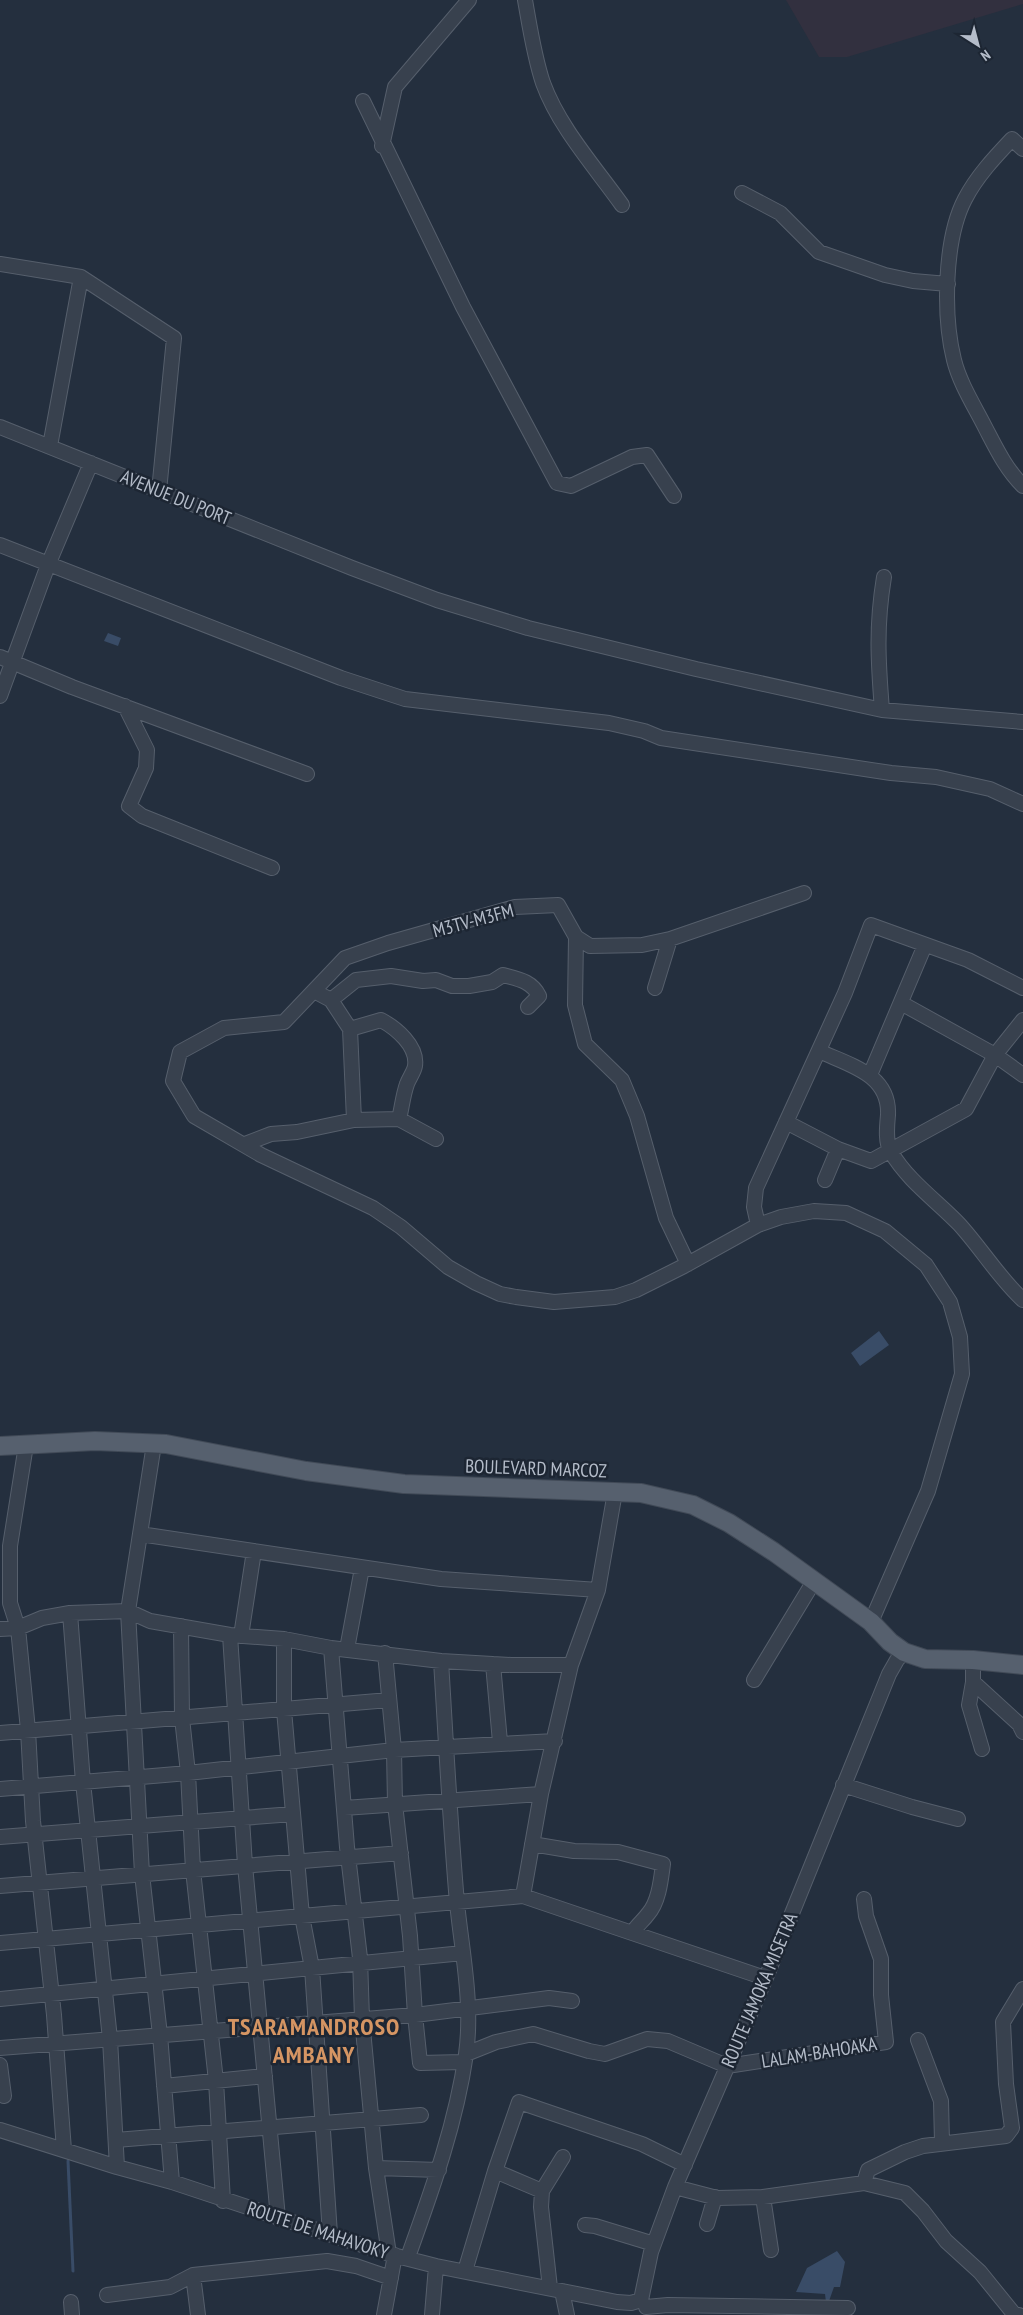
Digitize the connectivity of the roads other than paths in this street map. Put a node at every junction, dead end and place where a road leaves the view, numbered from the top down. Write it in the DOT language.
graph roads {
  1 [pos="469,0"];
  2 [pos="525,0"];
  3 [pos="363,102"];
  4 [pos="382,146"];
  5 [pos="1023,149"];
  6 [pos="742,194"];
  7 [pos="622,205"];
  8 [pos="0,264"];
  9 [pos="81,277"];
  10 [pos="948,284"];
  11 [pos="0,427"];
  12 [pos="50,446"];
  13 [pos="91,463"];
  14 [pos="1023,486"];
  15 [pos="159,490"];
  16 [pos="674,496"];
  17 [pos="0,545"];
  18 [pos="48,565"];
  19 [pos="884,577"];
  20 [pos="6,659"];
  21 [pos="0,696"];
  22 [pos="125,706"];
  23 [pos="882,710"];
  24 [pos="1023,722"];
  25 [pos="307,774"];
  26 [pos="1023,804"];
  27 [pos="272,868"];
  28 [pos="804,893"];
  29 [pos="576,937"];
  30 [pos="670,939"];
  31 [pos="925,945"];
  32 [pos="655,988"];
  33 [pos="1023,988"];
  34 [pos="314,991"];
  35 [pos="331,1000"];
  36 [pos="900,1002"];
  37 [pos="528,1008"];
  38 [pos="1023,1020"];
  39 [pos="350,1029"];
  40 [pos="819,1051"];
  41 [pos="995,1055"];
  42 [pos="870,1075"];
  43 [pos="1023,1075"];
  44 [pos="399,1119"];
  45 [pos="354,1120"];
  46 [pos="786,1122"];
  47 [pos="436,1139"];
  48 [pos="246,1144"];
  49 [pos="838,1149"];
  50 [pos="890,1151"];
  51 [pos="825,1180"];
  52 [pos="758,1225"];
  53 [pos="688,1264"];
  54 [pos="1023,1300"];
  55 [pos="154,1444"];
  56 [pos="26,1445"];
  57 [pos="0,1446"];
  58 [pos="615,1492"];
  59 [pos="140,1534"];
  60 [pos="254,1551"];
  61 [pos="362,1568"];
  62 [pos="814,1581"];
  63 [pos="598,1590"];
  64 [pos="128,1611"];
  65 [pos="70,1613"];
  66 [pos="871,1622"];
  67 [pos="181,1626"];
  68 [pos="18,1628"];
  69 [pos="0,1629"];
  70 [pos="236,1636"];
  71 [pos="284,1639"];
  72 [pos="331,1648"];
  73 [pos="347,1649"];
  74 [pos="904,1652"];
  75 [pos="385,1653"];
  76 [pos="973,1660"];
  77 [pos="441,1661"];
  78 [pos="493,1664"];
  79 [pos="572,1665"];
  80 [pos="1023,1665"];
  81 [pos="754,1680"];
  82 [pos="973,1682"];
  83 [pos="389,1700"];
  84 [pos="336,1704"];
  85 [pos="284,1710"];
  86 [pos="234,1712"];
  87 [pos="182,1718"];
  88 [pos="133,1722"];
  89 [pos="78,1726"];
  90 [pos="28,1730"];
  91 [pos="1023,1732"];
  92 [pos="0,1733"];
  93 [pos="554,1741"];
  94 [pos="500,1742"];
  95 [pos="446,1746"];
  96 [pos="982,1749"];
  97 [pos="394,1750"];
  98 [pos="339,1755"];
  99 [pos="290,1761"];
  100 [pos="238,1766"];
  101 [pos="188,1773"];
  102 [pos="137,1776"];
  103 [pos="83,1782"];
  104 [pos="843,1785"];
  105 [pos="30,1786"];
  106 [pos="0,1789"];
  107 [pos="541,1794"];
  108 [pos="449,1799"];
  109 [pos="396,1804"];
  110 [pos="344,1808"];
  111 [pos="293,1814"];
  112 [pos="242,1818"];
  113 [pos="958,1819"];
  114 [pos="191,1822"];
  115 [pos="140,1826"];
  116 [pos="88,1830"];
  117 [pos="34,1834"];
  118 [pos="0,1837"];
  119 [pos="532,1844"];
  120 [pos="402,1852"];
  121 [pos="348,1857"];
  122 [pos="297,1861"];
  123 [pos="245,1865"];
  124 [pos="193,1870"];
  125 [pos="142,1874"];
  126 [pos="94,1878"];
  127 [pos="39,1882"];
  128 [pos="0,1886"];
  129 [pos="523,1896"];
  130 [pos="864,1899"];
  131 [pos="457,1902"];
  132 [pos="406,1907"];
  133 [pos="356,1911"];
  134 [pos="302,1916"];
  135 [pos="250,1921"];
  136 [pos="198,1925"];
  137 [pos="149,1930"];
  138 [pos="633,1932"];
  139 [pos="99,1934"];
  140 [pos="46,1939"];
  141 [pos="0,1943"];
  142 [pos="463,1953"];
  143 [pos="412,1958"];
  144 [pos="360,1961"];
  145 [pos="312,1968"];
  146 [pos="256,1974"];
  147 [pos="765,1978"];
  148 [pos="203,1979"];
  149 [pos="154,1984"];
  150 [pos="104,1988"];
  151 [pos="1023,1989"];
  152 [pos="50,1994"];
  153 [pos="0,1999"];
  154 [pos="572,2001"];
  155 [pos="468,2008"];
  156 [pos="415,2015"];
  157 [pos="362,2019"];
  158 [pos="316,2023"];
  159 [pos="261,2027"];
  160 [pos="210,2031"];
  161 [pos="160,2035"];
  162 [pos="110,2040"];
  163 [pos="918,2040"];
  164 [pos="55,2044"];
  165 [pos="0,2048"];
  166 [pos="464,2058"];
  167 [pos="0,2066"];
  168 [pos="727,2066"];
  169 [pos="265,2076"];
  170 [pos="216,2081"];
  171 [pos="164,2086"];
  172 [pos="4,2096"];
  173 [pos="421,2115"];
  174 [pos="371,2119"];
  175 [pos="323,2123"];
  176 [pos="270,2127"];
  177 [pos="0,2130"];
  178 [pos="219,2131"];
  179 [pos="168,2135"];
  180 [pos="116,2140"];
  181 [pos="942,2142"];
  182 [pos="64,2150"];
  183 [pos="562,2157"];
  184 [pos="685,2165"];
  185 [pos="118,2167"];
  186 [pos="376,2168"];
  187 [pos="439,2170"];
  188 [pos="494,2171"];
  189 [pos="172,2182"];
  190 [pos="864,2183"];
  191 [pos="675,2187"];
  192 [pos="542,2191"];
  193 [pos="715,2197"];
  194 [pos="763,2197"];
  195 [pos="223,2201"];
  196 [pos="278,2218"];
  197 [pos="707,2224"];
  198 [pos="585,2225"];
  199 [pos="330,2234"];
  200 [pos="654,2244"];
  201 [pos="771,2250"];
  202 [pos="398,2256"];
  203 [pos="436,2266"];
  204 [pos="465,2271"];
  205 [pos="193,2274"];
  206 [pos="391,2278"];
  207 [pos="556,2290"];
  208 [pos="107,2295"];
  209 [pos="646,2308"];
  210 [pos="848,2308"];
  211 [pos="198,2315"];
  212 [pos="384,2315"];
  213 [pos="432,2315"];
  214 [pos="567,2315"];
  215 [pos="1019,2315"];
  1 -- 4 [label="street"];
  2 -- 7 [label="street"];
  3 -- 4 [label="street"];
  4 -- 16 [label="street"];
  5 -- 10 [label="street"];
  6 -- 10 [label="street"];
  8 -- 9 [label="street"];
  9 -- 12 [label="street"];
  9 -- 15 [label="street"];
  10 -- 14 [label="street"];
  11 -- 12 [label="street, AVENUE DU PORT"];
  12 -- 13 [label="street, AVENUE DU PORT"];
  13 -- 15 [label="street, AVENUE DU PORT"];
  13 -- 18 [label="street"];
  15 -- 23 [label="street, AVENUE DU PORT"];
  17 -- 18 [label="street"];
  18 -- 20 [label="street"];
  18 -- 26 [label="street"];
  19 -- 23 [label="street"];
  20 -- 21 [label="street"];
  20 -- 22 [label="street"];
  22 -- 25 [label="street"];
  22 -- 27 [label="street"];
  23 -- 24 [label="street, AVENUE DU PORT"];
  28 -- 30 [label="street"];
  29 -- 30 [label="street"];
  29 -- 34 [label="street, M3TV-M3FM"];
  29 -- 53 [label="street"];
  30 -- 32 [label="street"];
  31 -- 33 [label="street"];
  31 -- 36 [label="street"];
  31 -- 40 [label="street"];
  34 -- 35 [label="street"];
  34 -- 48 [label="street, M3TV-M3FM"];
  35 -- 37 [label="street"];
  35 -- 39 [label="street"];
  36 -- 41 [label="street"];
  36 -- 42 [label="street"];
  38 -- 41 [label="street"];
  39 -- 44 [label="street"];
  39 -- 45 [label="street"];
  40 -- 42 [label="street"];
  40 -- 46 [label="street"];
  41 -- 43 [label="street"];
  41 -- 50 [label="street"];
  42 -- 50 [label="street"];
  44 -- 45 [label="street"];
  44 -- 47 [label="street"];
  45 -- 48 [label="street"];
  46 -- 49 [label="street"];
  46 -- 52 [label="street"];
  48 -- 53 [label="street"];
  49 -- 50 [label="street"];
  49 -- 51 [label="street"];
  50 -- 54 [label="street"];
  52 -- 53 [label="street"];
  52 -- 66 [label="street"];
  55 -- 56 [label="main road, BOULEVARD MARCOZ"];
  55 -- 58 [label="main road, BOULEVARD MARCOZ"];
  55 -- 59 [label="street"];
  56 -- 57 [label="main road, BOULEVARD MARCOZ"];
  56 -- 68 [label="street"];
  58 -- 62 [label="main road, BOULEVARD MARCOZ"];
  58 -- 63 [label="street"];
  59 -- 60 [label="street"];
  59 -- 64 [label="street"];
  60 -- 61 [label="street"];
  60 -- 70 [label="street"];
  61 -- 63 [label="street"];
  61 -- 73 [label="street"];
  62 -- 66 [label="main road, BOULEVARD MARCOZ"];
  62 -- 81 [label="street"];
  63 -- 79 [label="street"];
  64 -- 65 [label="street"];
  64 -- 67 [label="street"];
  64 -- 88 [label="street"];
  65 -- 68 [label="street"];
  65 -- 89 [label="street"];
  66 -- 74 [label="main road, BOULEVARD MARCOZ"];
  67 -- 70 [label="street"];
  67 -- 87 [label="street"];
  68 -- 69 [label="street"];
  68 -- 90 [label="street"];
  70 -- 71 [label="street"];
  70 -- 86 [label="street"];
  71 -- 72 [label="street"];
  71 -- 85 [label="street"];
  72 -- 73 [label="street"];
  72 -- 84 [label="street"];
  73 -- 75 [label="street"];
  74 -- 76 [label="main road, BOULEVARD MARCOZ"];
  74 -- 104 [label="street, ROUTE JAMOKA MISETRA"];
  75 -- 77 [label="street"];
  75 -- 83 [label="street"];
  76 -- 80 [label="main road, BOULEVARD MARCOZ"];
  76 -- 82 [label="street"];
  77 -- 78 [label="street"];
  77 -- 95 [label="street"];
  78 -- 79 [label="street"];
  78 -- 94 [label="street"];
  79 -- 93 [label="street"];
  82 -- 91 [label="street"];
  82 -- 96 [label="street"];
  83 -- 84 [label="street"];
  83 -- 97 [label="street"];
  84 -- 85 [label="street"];
  84 -- 98 [label="street"];
  85 -- 86 [label="street"];
  85 -- 99 [label="street"];
  86 -- 87 [label="street"];
  86 -- 100 [label="street"];
  87 -- 88 [label="street"];
  87 -- 101 [label="street"];
  88 -- 89 [label="street"];
  88 -- 102 [label="street"];
  89 -- 90 [label="street"];
  89 -- 103 [label="street"];
  90 -- 92 [label="street"];
  90 -- 105 [label="street"];
  93 -- 94 [label="street"];
  93 -- 107 [label="street"];
  94 -- 95 [label="street"];
  95 -- 97 [label="street"];
  95 -- 108 [label="street"];
  97 -- 98 [label="street"];
  97 -- 109 [label="street"];
  98 -- 99 [label="street"];
  98 -- 110 [label="street"];
  99 -- 100 [label="street"];
  99 -- 111 [label="street"];
  100 -- 101 [label="street"];
  100 -- 112 [label="street"];
  101 -- 102 [label="street"];
  101 -- 114 [label="street"];
  102 -- 103 [label="street"];
  102 -- 115 [label="street"];
  103 -- 105 [label="street"];
  103 -- 116 [label="street"];
  104 -- 113 [label="street"];
  104 -- 147 [label="street, ROUTE JAMOKA MISETRA"];
  105 -- 106 [label="street"];
  105 -- 117 [label="street"];
  107 -- 108 [label="street"];
  107 -- 119 [label="street"];
  108 -- 109 [label="street"];
  108 -- 131 [label="street"];
  109 -- 110 [label="street"];
  109 -- 120 [label="street"];
  110 -- 121 [label="street"];
  111 -- 112 [label="street"];
  111 -- 122 [label="street"];
  112 -- 114 [label="street"];
  112 -- 123 [label="street"];
  114 -- 115 [label="street"];
  114 -- 124 [label="street"];
  115 -- 116 [label="street"];
  115 -- 125 [label="street"];
  116 -- 117 [label="street"];
  116 -- 126 [label="street"];
  117 -- 118 [label="street"];
  117 -- 127 [label="street"];
  119 -- 129 [label="street"];
  119 -- 138 [label="street"];
  120 -- 121 [label="street"];
  120 -- 132 [label="street"];
  121 -- 122 [label="street"];
  121 -- 133 [label="street"];
  122 -- 123 [label="street"];
  122 -- 134 [label="street"];
  123 -- 124 [label="street"];
  123 -- 135 [label="street"];
  124 -- 125 [label="street"];
  124 -- 136 [label="street"];
  125 -- 126 [label="street"];
  125 -- 137 [label="street"];
  126 -- 127 [label="street"];
  126 -- 139 [label="street"];
  127 -- 128 [label="street"];
  127 -- 140 [label="street"];
  129 -- 131 [label="street"];
  129 -- 138 [label="street"];
  130 -- 168 [label="street, LALAM-BAHOAKA"];
  131 -- 132 [label="street"];
  131 -- 142 [label="street"];
  132 -- 133 [label="street"];
  132 -- 143 [label="street"];
  133 -- 134 [label="street"];
  133 -- 144 [label="street"];
  134 -- 135 [label="street"];
  134 -- 145 [label="street"];
  135 -- 136 [label="street"];
  135 -- 146 [label="street"];
  136 -- 137 [label="street"];
  136 -- 148 [label="street"];
  137 -- 139 [label="street"];
  137 -- 149 [label="street"];
  138 -- 147 [label="street"];
  139 -- 140 [label="street"];
  139 -- 150 [label="street"];
  140 -- 141 [label="street"];
  140 -- 152 [label="street"];
  142 -- 143 [label="street"];
  142 -- 155 [label="street"];
  143 -- 144 [label="street"];
  143 -- 156 [label="street"];
  144 -- 145 [label="street"];
  144 -- 157 [label="street"];
  145 -- 146 [label="street"];
  145 -- 158 [label="street"];
  146 -- 148 [label="street"];
  146 -- 159 [label="street"];
  147 -- 168 [label="street, ROUTE JAMOKA MISETRA"];
  148 -- 149 [label="street"];
  148 -- 160 [label="street"];
  149 -- 150 [label="street"];
  149 -- 161 [label="street"];
  150 -- 152 [label="street"];
  150 -- 162 [label="street"];
  151 -- 181 [label="street"];
  152 -- 153 [label="street"];
  152 -- 164 [label="street"];
  154 -- 155 [label="street"];
  155 -- 156 [label="street"];
  155 -- 166 [label="street"];
  156 -- 157 [label="street"];
  156 -- 166 [label="street"];
  157 -- 158 [label="street"];
  157 -- 174 [label="street"];
  158 -- 159 [label="street"];
  158 -- 175 [label="street"];
  159 -- 160 [label="street"];
  159 -- 169 [label="street"];
  160 -- 161 [label="street"];
  160 -- 170 [label="street"];
  161 -- 162 [label="street"];
  161 -- 171 [label="street"];
  162 -- 164 [label="street"];
  162 -- 180 [label="street"];
  163 -- 181 [label="street"];
  164 -- 165 [label="street"];
  164 -- 182 [label="street"];
  166 -- 168 [label="street"];
  166 -- 187 [label="street"];
  167 -- 172 [label="street"];
  168 -- 184 [label="street, ROUTE JAMOKA MISETRA"];
  169 -- 170 [label="street"];
  169 -- 176 [label="street"];
  170 -- 171 [label="street"];
  170 -- 178 [label="street"];
  171 -- 179 [label="street"];
  173 -- 174 [label="street"];
  174 -- 175 [label="street"];
  174 -- 186 [label="street"];
  175 -- 176 [label="street"];
  175 -- 199 [label="street"];
  176 -- 178 [label="street"];
  176 -- 196 [label="street"];
  177 -- 182 [label="street, ROUTE DE MAHAVOKY"];
  178 -- 179 [label="street"];
  178 -- 195 [label="street"];
  179 -- 180 [label="street"];
  179 -- 189 [label="street"];
  180 -- 185 [label="street"];
  181 -- 190 [label="street"];
  182 -- 185 [label="street, ROUTE DE MAHAVOKY"];
  183 -- 192 [label="street"];
  184 -- 188 [label="street"];
  184 -- 191 [label="street, ROUTE JAMOKA MISETRA"];
  185 -- 189 [label="street, ROUTE DE MAHAVOKY"];
  186 -- 187 [label="street"];
  186 -- 202 [label="street"];
  187 -- 202 [label="street"];
  188 -- 192 [label="street"];
  188 -- 204 [label="street"];
  189 -- 195 [label="street, ROUTE DE MAHAVOKY"];
  190 -- 194 [label="street"];
  190 -- 215 [label="street"];
  191 -- 193 [label="street"];
  191 -- 200 [label="street, ROUTE JAMOKA MISETRA"];
  192 -- 207 [label="street"];
  193 -- 194 [label="street"];
  193 -- 197 [label="street"];
  194 -- 201 [label="street"];
  195 -- 196 [label="street, ROUTE DE MAHAVOKY"];
  196 -- 199 [label="street, ROUTE DE MAHAVOKY"];
  198 -- 200 [label="street"];
  199 -- 202 [label="street, ROUTE DE MAHAVOKY"];
  200 -- 209 [label="street, ROUTE JAMOKA MISETRA"];
  202 -- 203 [label="street, ROUTE DE MAHAVOKY"];
  202 -- 206 [label="street"];
  203 -- 204 [label="street, ROUTE DE MAHAVOKY"];
  203 -- 213 [label="street"];
  204 -- 207 [label="street, ROUTE DE MAHAVOKY"];
  205 -- 206 [label="street"];
  205 -- 208 [label="street"];
  205 -- 211 [label="street"];
  206 -- 212 [label="street"];
  207 -- 209 [label="street, ROUTE DE MAHAVOKY"];
  207 -- 214 [label="street"];
  209 -- 210 [label="street, ROUTE DE MAHAVOKY"];
}
